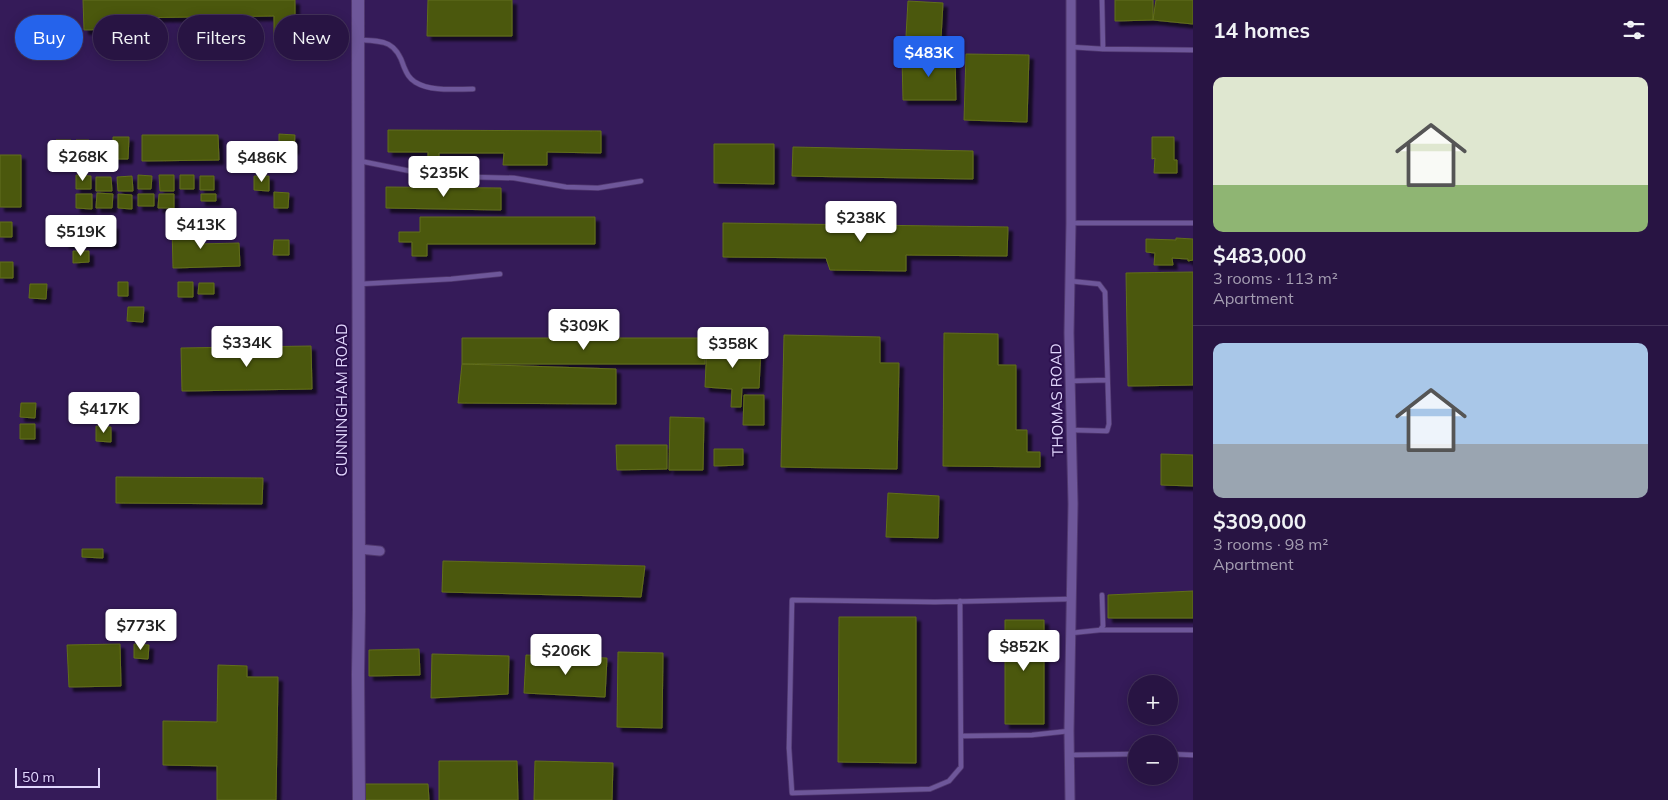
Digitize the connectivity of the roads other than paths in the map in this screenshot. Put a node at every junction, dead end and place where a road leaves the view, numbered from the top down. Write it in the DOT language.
graph roads {
  1 [pos="358,0"];
  2 [pos="1071,0"];
  3 [pos="1102,0"];
  4 [pos="358,40"];
  5 [pos="1070,47"];
  6 [pos="1103,49"];
  7 [pos="1193,50"];
  8 [pos="473,89"];
  9 [pos="358,161"];
  10 [pos="641,181"];
  11 [pos="1071,223"];
  12 [pos="1193,223"];
  13 [pos="500,274"];
  14 [pos="1070,281"];
  15 [pos="359,284"];
  16 [pos="1107,380"];
  17 [pos="1070,382"];
  18 [pos="1071,430"];
  19 [pos="359,549"];
  20 [pos="380,551"];
  21 [pos="1102,595"];
  22 [pos="1072,599"];
  23 [pos="960,601"];
  24 [pos="1100,630"];
  25 [pos="1193,630"];
  26 [pos="1071,633"];
  27 [pos="1068,731"];
  28 [pos="961,736"];
  29 [pos="1128,754"];
  30 [pos="1178,754"];
  31 [pos="1069,755"];
  32 [pos="1193,755"];
  33 [pos="359,800"];
  34 [pos="1070,800"];
  1 -- 4 [label="street, CUNNINGHAM ROAD"];
  2 -- 5 [label="street, THOMAS ROAD"];
  3 -- 6 [label="lane"];
  4 -- 8 [label="lane"];
  4 -- 9 [label="street, CUNNINGHAM ROAD"];
  5 -- 6 [label="lane"];
  5 -- 11 [label="street, THOMAS ROAD"];
  6 -- 7 [label="lane"];
  9 -- 10 [label="lane"];
  9 -- 15 [label="street, CUNNINGHAM ROAD"];
  11 -- 12 [label="lane"];
  11 -- 14 [label="street, THOMAS ROAD"];
  13 -- 15 [label="lane"];
  14 -- 16 [label="lane"];
  14 -- 17 [label="street, THOMAS ROAD"];
  15 -- 19 [label="street, CUNNINGHAM ROAD"];
  16 -- 17 [label="lane"];
  16 -- 18 [label="lane"];
  17 -- 18 [label="street, THOMAS ROAD"];
  18 -- 22 [label="street, THOMAS ROAD"];
  19 -- 20 [label="street"];
  19 -- 33 [label="street, CUNNINGHAM ROAD"];
  21 -- 24 [label="lane"];
  22 -- 23 [label="lane"];
  22 -- 26 [label="street, THOMAS ROAD"];
  23 -- 28 [label="lane"];
  23 -- 28 [label="lane"];
  24 -- 25 [label="lane"];
  24 -- 26 [label="lane"];
  26 -- 27 [label="street, THOMAS ROAD"];
  27 -- 28 [label="lane"];
  27 -- 31 [label="street, THOMAS ROAD"];
  29 -- 31 [label="lane"];
  30 -- 32 [label="lane"];
  31 -- 34 [label="street, THOMAS ROAD"];
}
